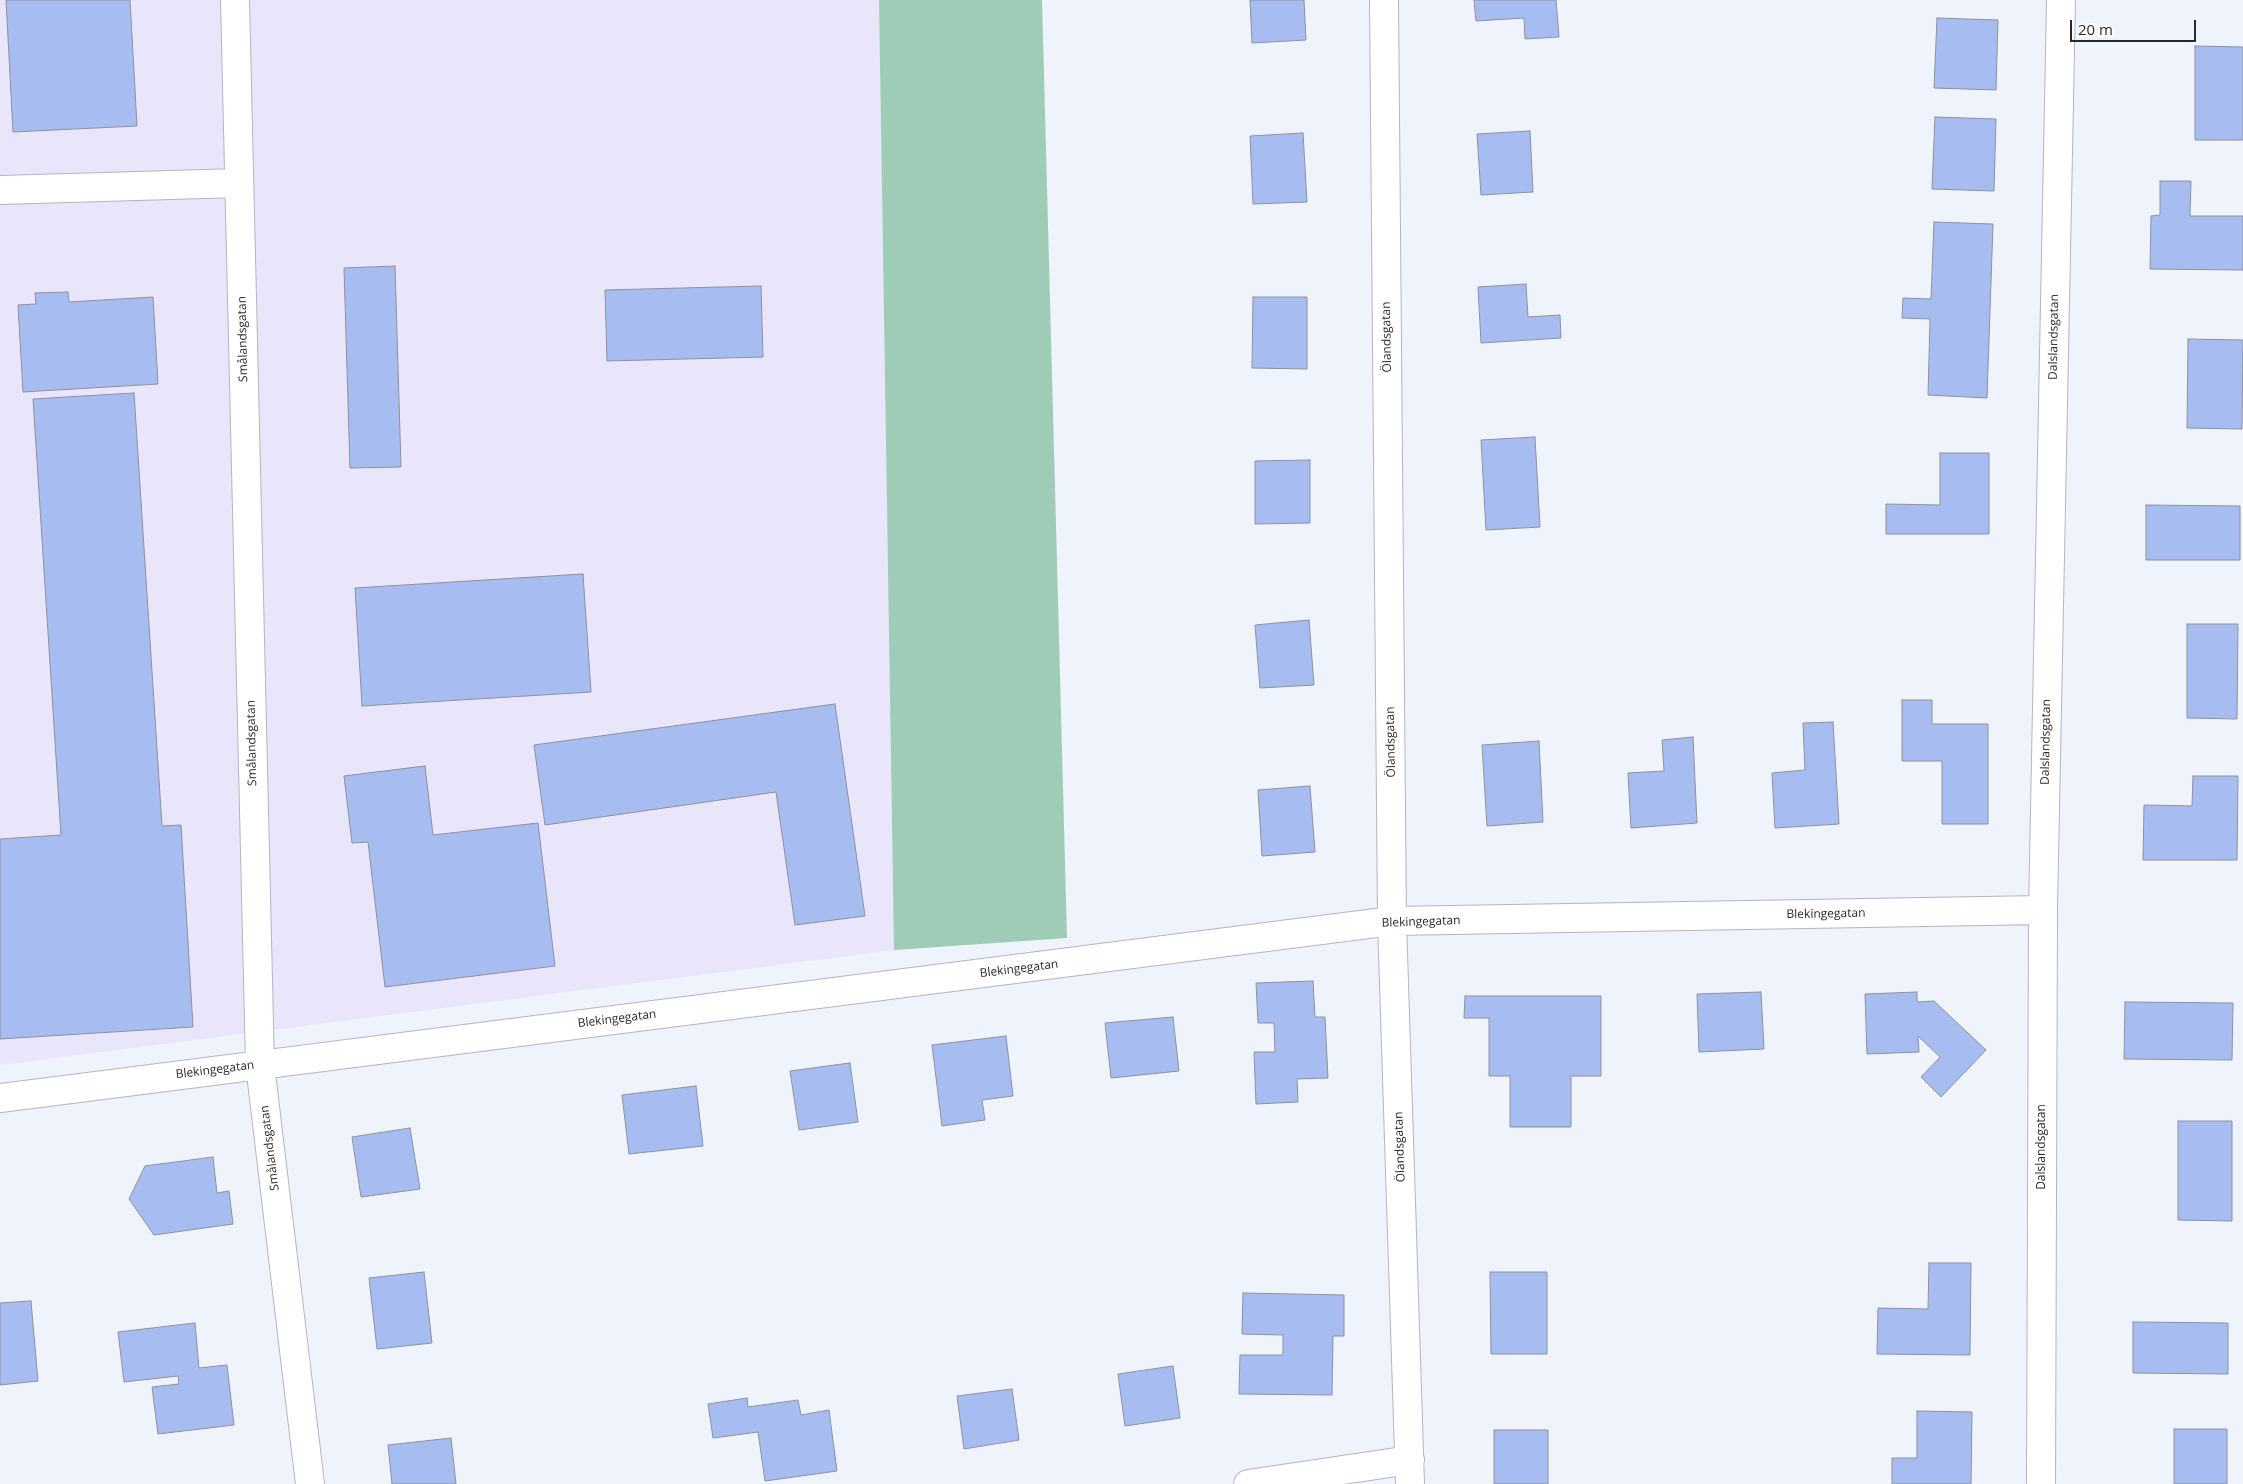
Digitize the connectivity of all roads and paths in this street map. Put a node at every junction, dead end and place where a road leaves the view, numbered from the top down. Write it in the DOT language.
graph roads {
  1 [pos="235,0"];
  2 [pos="1384,0"];
  3 [pos="2060,0"];
  4 [pos="239,183"];
  5 [pos="0,190"];
  6 [pos="2043,910"];
  7 [pos="1392,922"];
  8 [pos="260,1064"];
  9 [pos="0,1098"];
  10 [pos="1410,1472"];
  11 [pos="310,1484"];
  12 [pos="1248,1484"];
  13 [pos="2040,1484"];
  1 -- 4 [label="street, Smålandsgatan"];
  2 -- 7 [label="street, Ölandsgatan"];
  3 -- 6 [label="street, Dalslandsgatan"];
  4 -- 5 [label="street"];
  4 -- 8 [label="street, Smålandsgatan"];
  6 -- 7 [label="street, Blekingegatan"];
  6 -- 13 [label="street, Dalslandsgatan"];
  7 -- 8 [label="street, Blekingegatan"];
  7 -- 10 [label="street, Ölandsgatan"];
  8 -- 9 [label="street, Blekingegatan"];
  8 -- 11 [label="street, Smålandsgatan"];
  10 -- 12 [label="street"];
}
